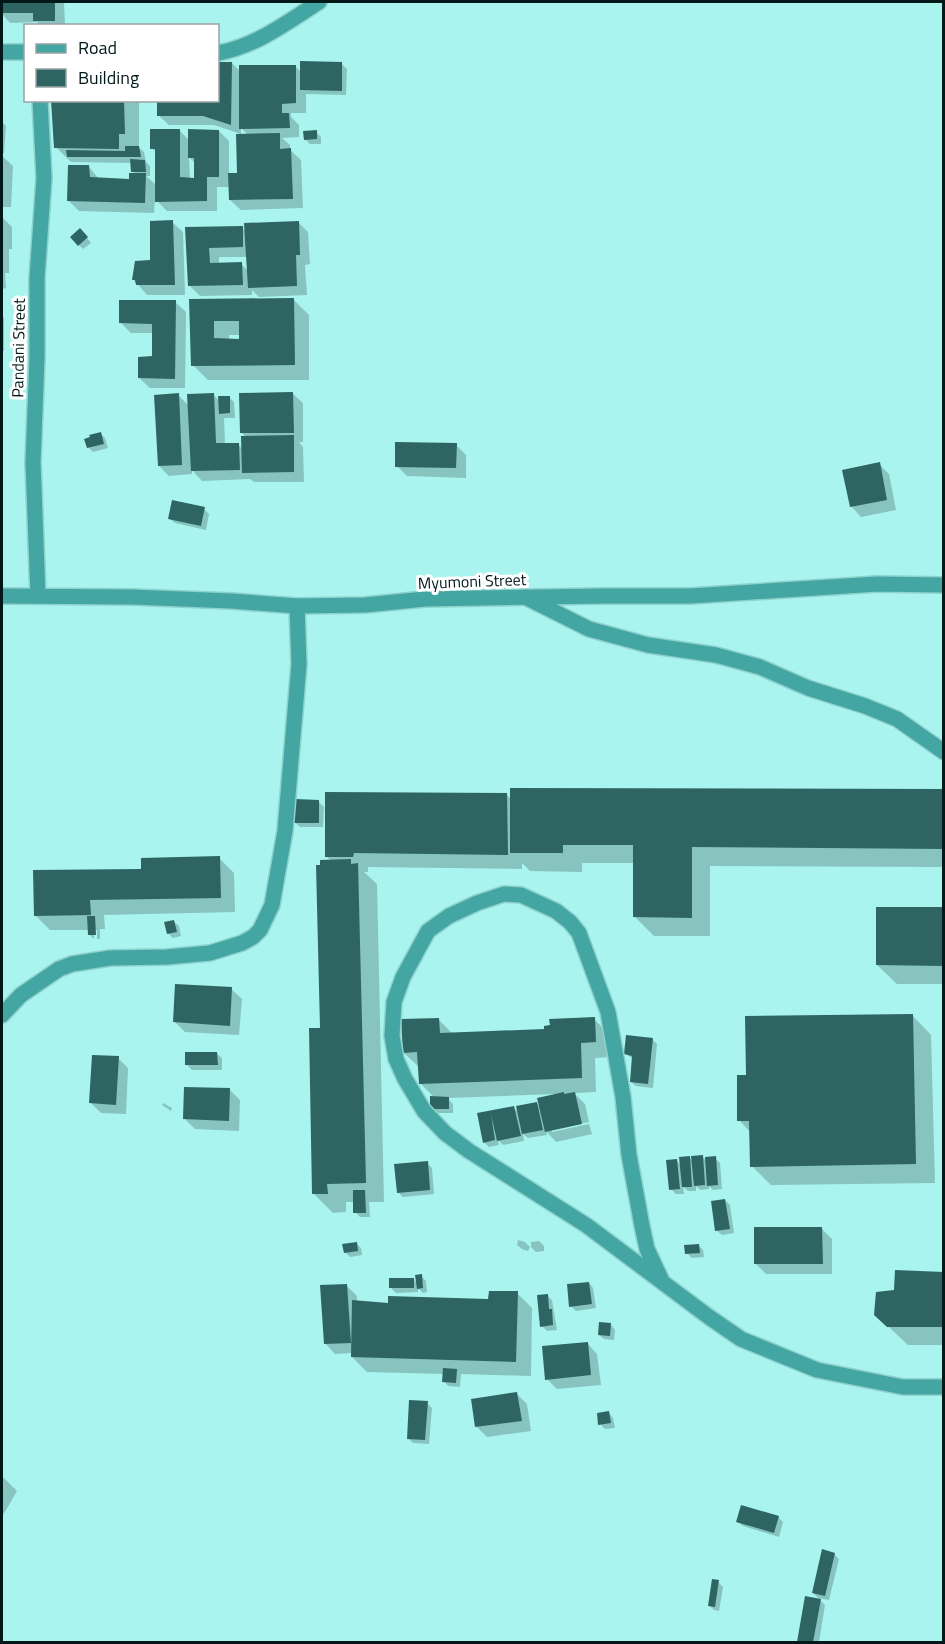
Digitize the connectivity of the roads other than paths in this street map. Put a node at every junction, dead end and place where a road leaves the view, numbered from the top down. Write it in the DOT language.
graph roads {
  1 [pos="319,2"];
  2 [pos="2,52"];
  3 [pos="24,52"];
  4 [pos="219,53"];
  5 [pos="40,102"];
  6 [pos="944,585"];
  7 [pos="2,596"];
  8 [pos="38,596"];
  9 [pos="525,597"];
  10 [pos="297,606"];
  11 [pos="944,752"];
  12 [pos="2,1015"];
  13 [pos="662,1281"];
  14 [pos="944,1388"];
  1 -- 4 [label="street"];
  2 -- 3 [label="street"];
  5 -- 8 [label="street, Pandani Street"];
  6 -- 9 [label="street, Myumoni Street"];
  7 -- 8 [label="street, Myumoni Street"];
  8 -- 10 [label="street, Myumoni Street"];
  9 -- 10 [label="street, Myumoni Street"];
  9 -- 11 [label="street"];
  10 -- 12 [label="street"];
  13 -- 13 [label="street"];
  13 -- 14 [label="street"];
}
